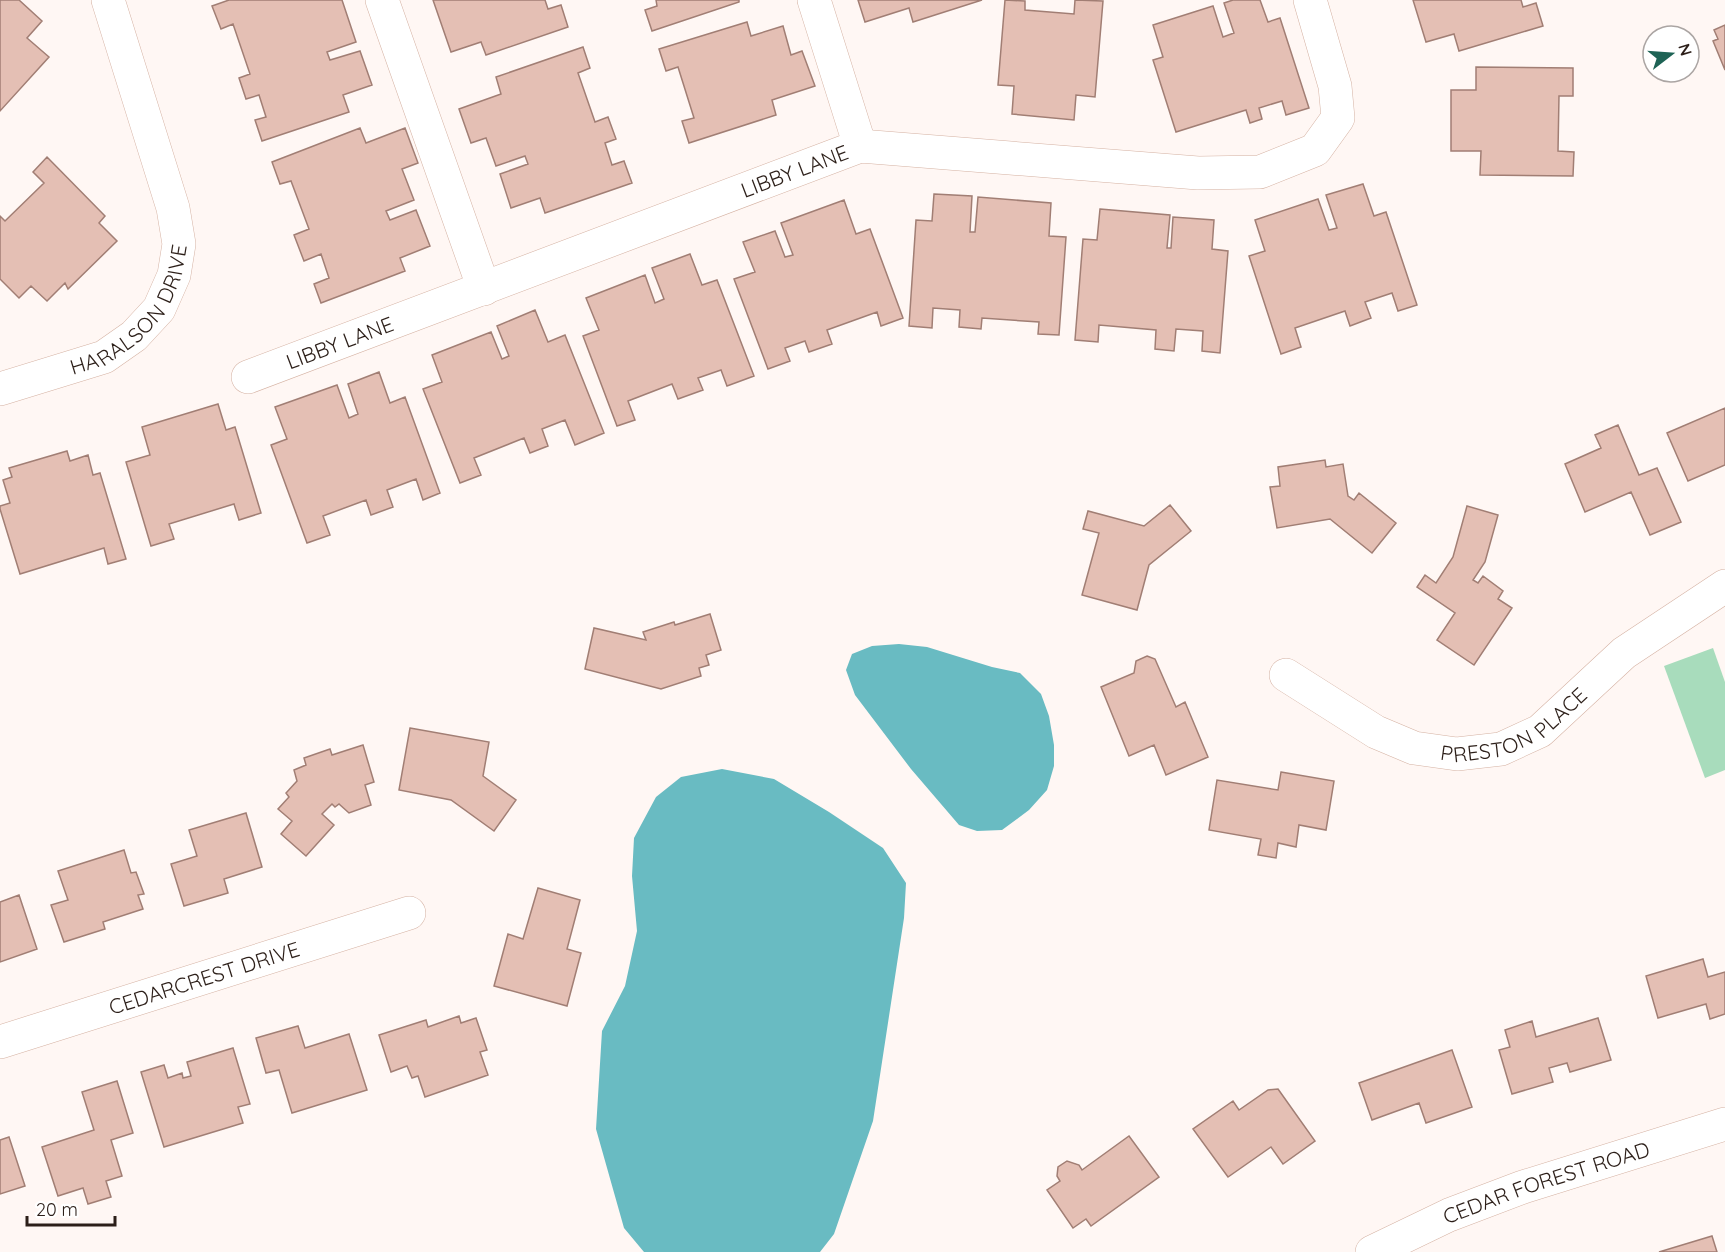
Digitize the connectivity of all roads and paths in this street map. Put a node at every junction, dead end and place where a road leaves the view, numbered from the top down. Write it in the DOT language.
graph roads {
  1 [pos="108,0"];
  2 [pos="382,0"];
  3 [pos="814,0"];
  4 [pos="1310,0"];
  5 [pos="860,146"];
  6 [pos="484,289"];
  7 [pos="248,377"];
  8 [pos="0,389"];
  9 [pos="1725,586"];
  10 [pos="1286,675"];
  11 [pos="409,914"];
  12 [pos="0,1042"];
  13 [pos="1725,1124"];
  14 [pos="1372,1252"];
  1 -- 8 [label="street, HARALSON DRIVE"];
  2 -- 6 [label="street"];
  3 -- 5 [label="street"];
  4 -- 5 [label="street, LIBBY LANE"];
  5 -- 6 [label="street, LIBBY LANE"];
  6 -- 7 [label="street, LIBBY LANE"];
  9 -- 10 [label="street, PRESTON PLACE"];
  11 -- 12 [label="street, CEDARCREST DRIVE"];
  13 -- 14 [label="street, CEDAR FOREST ROAD"];
}
